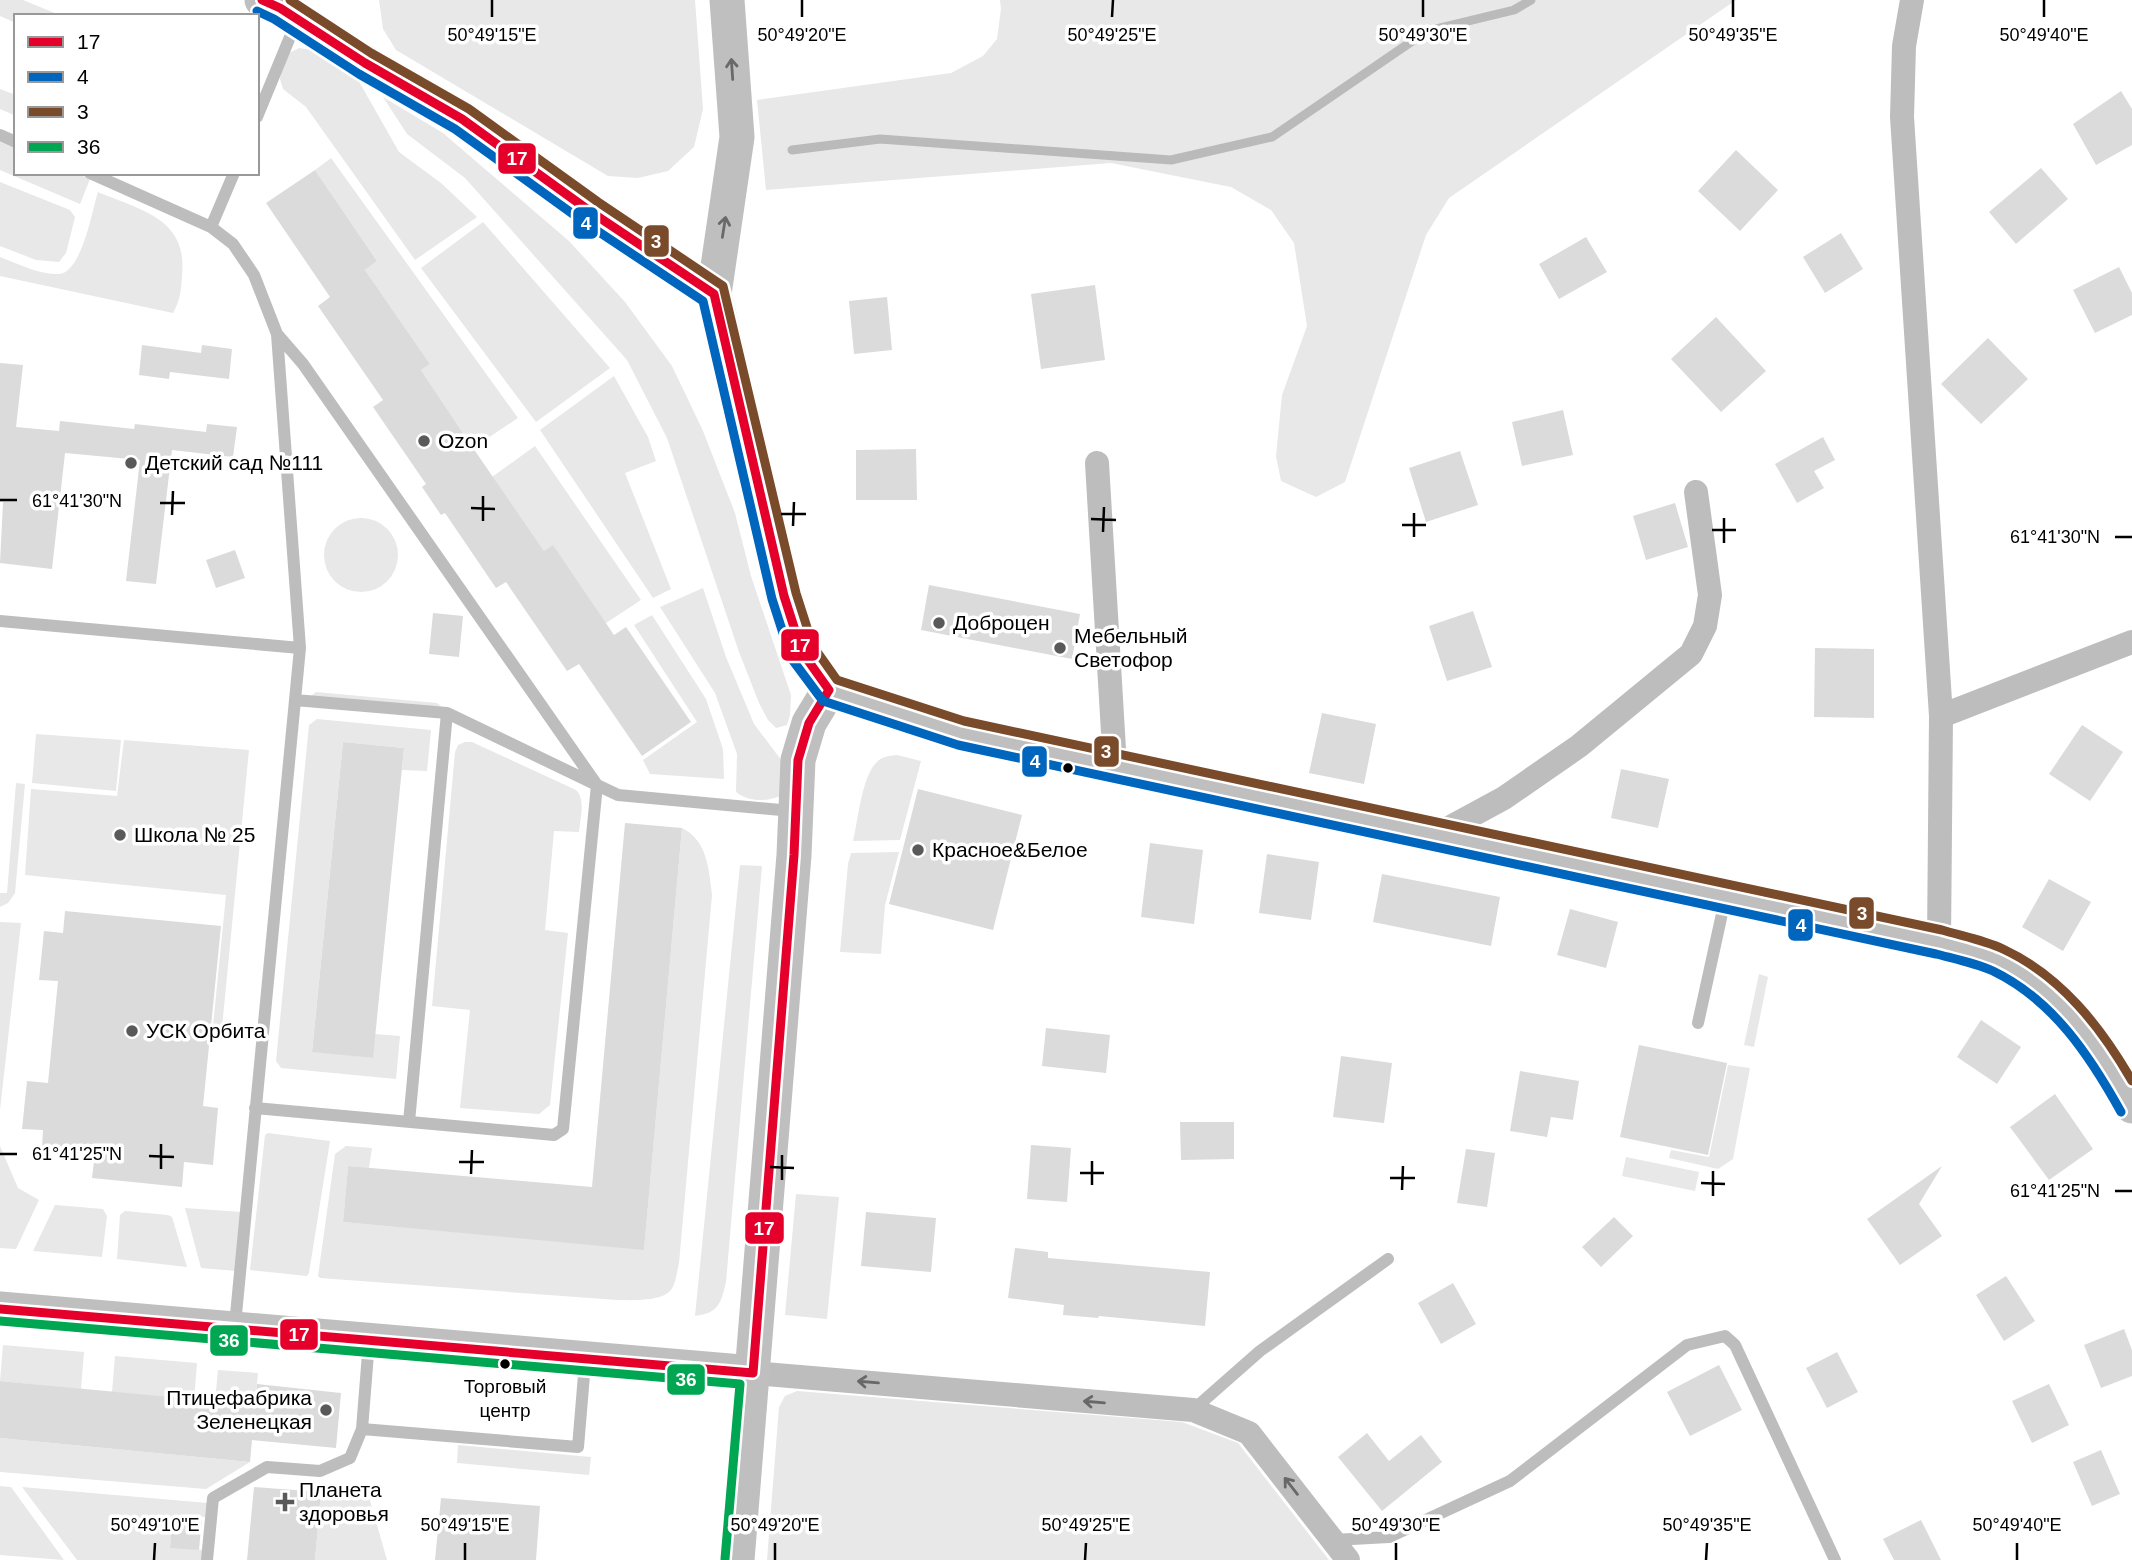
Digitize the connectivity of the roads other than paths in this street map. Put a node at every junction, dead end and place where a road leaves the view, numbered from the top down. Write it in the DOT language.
graph roads {
  1 [pos="262,0"];
  2 [pos="727,0"];
  3 [pos="1912,0"];
  4 [pos="304,10"];
  5 [pos="259,112"];
  6 [pos="94,175"];
  7 [pos="233,175"];
  8 [pos="211,227"];
  9 [pos="714,294"];
  10 [pos="277,334"];
  11 [pos="1097,463"];
  12 [pos="1696,492"];
  13 [pos="0,621"];
  14 [pos="2132,642"];
  15 [pos="300,648"];
  16 [pos="829,690"];
  17 [pos="295,699"];
  18 [pos="447,713"];
  19 [pos="1941,716"];
  20 [pos="1115,766"];
  21 [pos="597,785"];
  22 [pos="796,811"];
  23 [pos="1434,836"];
  24 [pos="1726,896"];
  25 [pos="1939,942"];
  26 [pos="1698,1023"];
  27 [pos="2132,1106"];
  28 [pos="255,1108"];
  29 [pos="409,1122"];
  30 [pos="1388,1259"];
  31 [pos="0,1309"];
  32 [pos="235,1329"];
  33 [pos="369,1341"];
  34 [pos="586,1359"];
  35 [pos="753,1373"];
  36 [pos="1193,1410"];
  37 [pos="362,1429"];
  38 [pos="1333,1540"];
  39 [pos="207,1560"];
  40 [pos="737,1560"];
  41 [pos="1348,1560"];
  42 [pos="1835,1560"];
  1 -- 4 [label="street"];
  9 -- 2 [label="street, one-way"];
  3 -- 19 [label="street"];
  4 -- 5 [label="lane"];
  4 -- 9 [label="street"];
  6 -- 8 [label="lane"];
  7 -- 8 [label="lane"];
  8 -- 10 [label="lane"];
  9 -- 16 [label="street"];
  10 -- 15 [label="lane"];
  10 -- 21 [label="lane"];
  11 -- 20 [label="street"];
  12 -- 23 [label="street"];
  13 -- 15 [label="lane"];
  14 -- 19 [label="street"];
  15 -- 17 [label="lane"];
  16 -- 20 [label="street"];
  16 -- 22 [label="street"];
  17 -- 18 [label="lane"];
  17 -- 28 [label="lane"];
  18 -- 21 [label="lane"];
  18 -- 29 [label="lane"];
  19 -- 25 [label="street"];
  20 -- 23 [label="street"];
  21 -- 22 [label="lane"];
  21 -- 29 [label="lane"];
  22 -- 35 [label="street"];
  23 -- 24 [label="street"];
  24 -- 25 [label="street"];
  24 -- 26 [label="lane"];
  25 -- 27 [label="street"];
  28 -- 29 [label="lane"];
  28 -- 32 [label="lane"];
  30 -- 36 [label="lane"];
  31 -- 32 [label="street"];
  32 -- 33 [label="street"];
  33 -- 34 [label="street"];
  33 -- 37 [label="lane"];
  34 -- 35 [label="street"];
  34 -- 37 [label="lane"];
  36 -- 35 [label="street, one-way"];
  35 -- 40 [label="street"];
  38 -- 36 [label="street, one-way"];
  37 -- 39 [label="lane"];
  38 -- 41 [label="street"];
  38 -- 42 [label="lane"];
}
